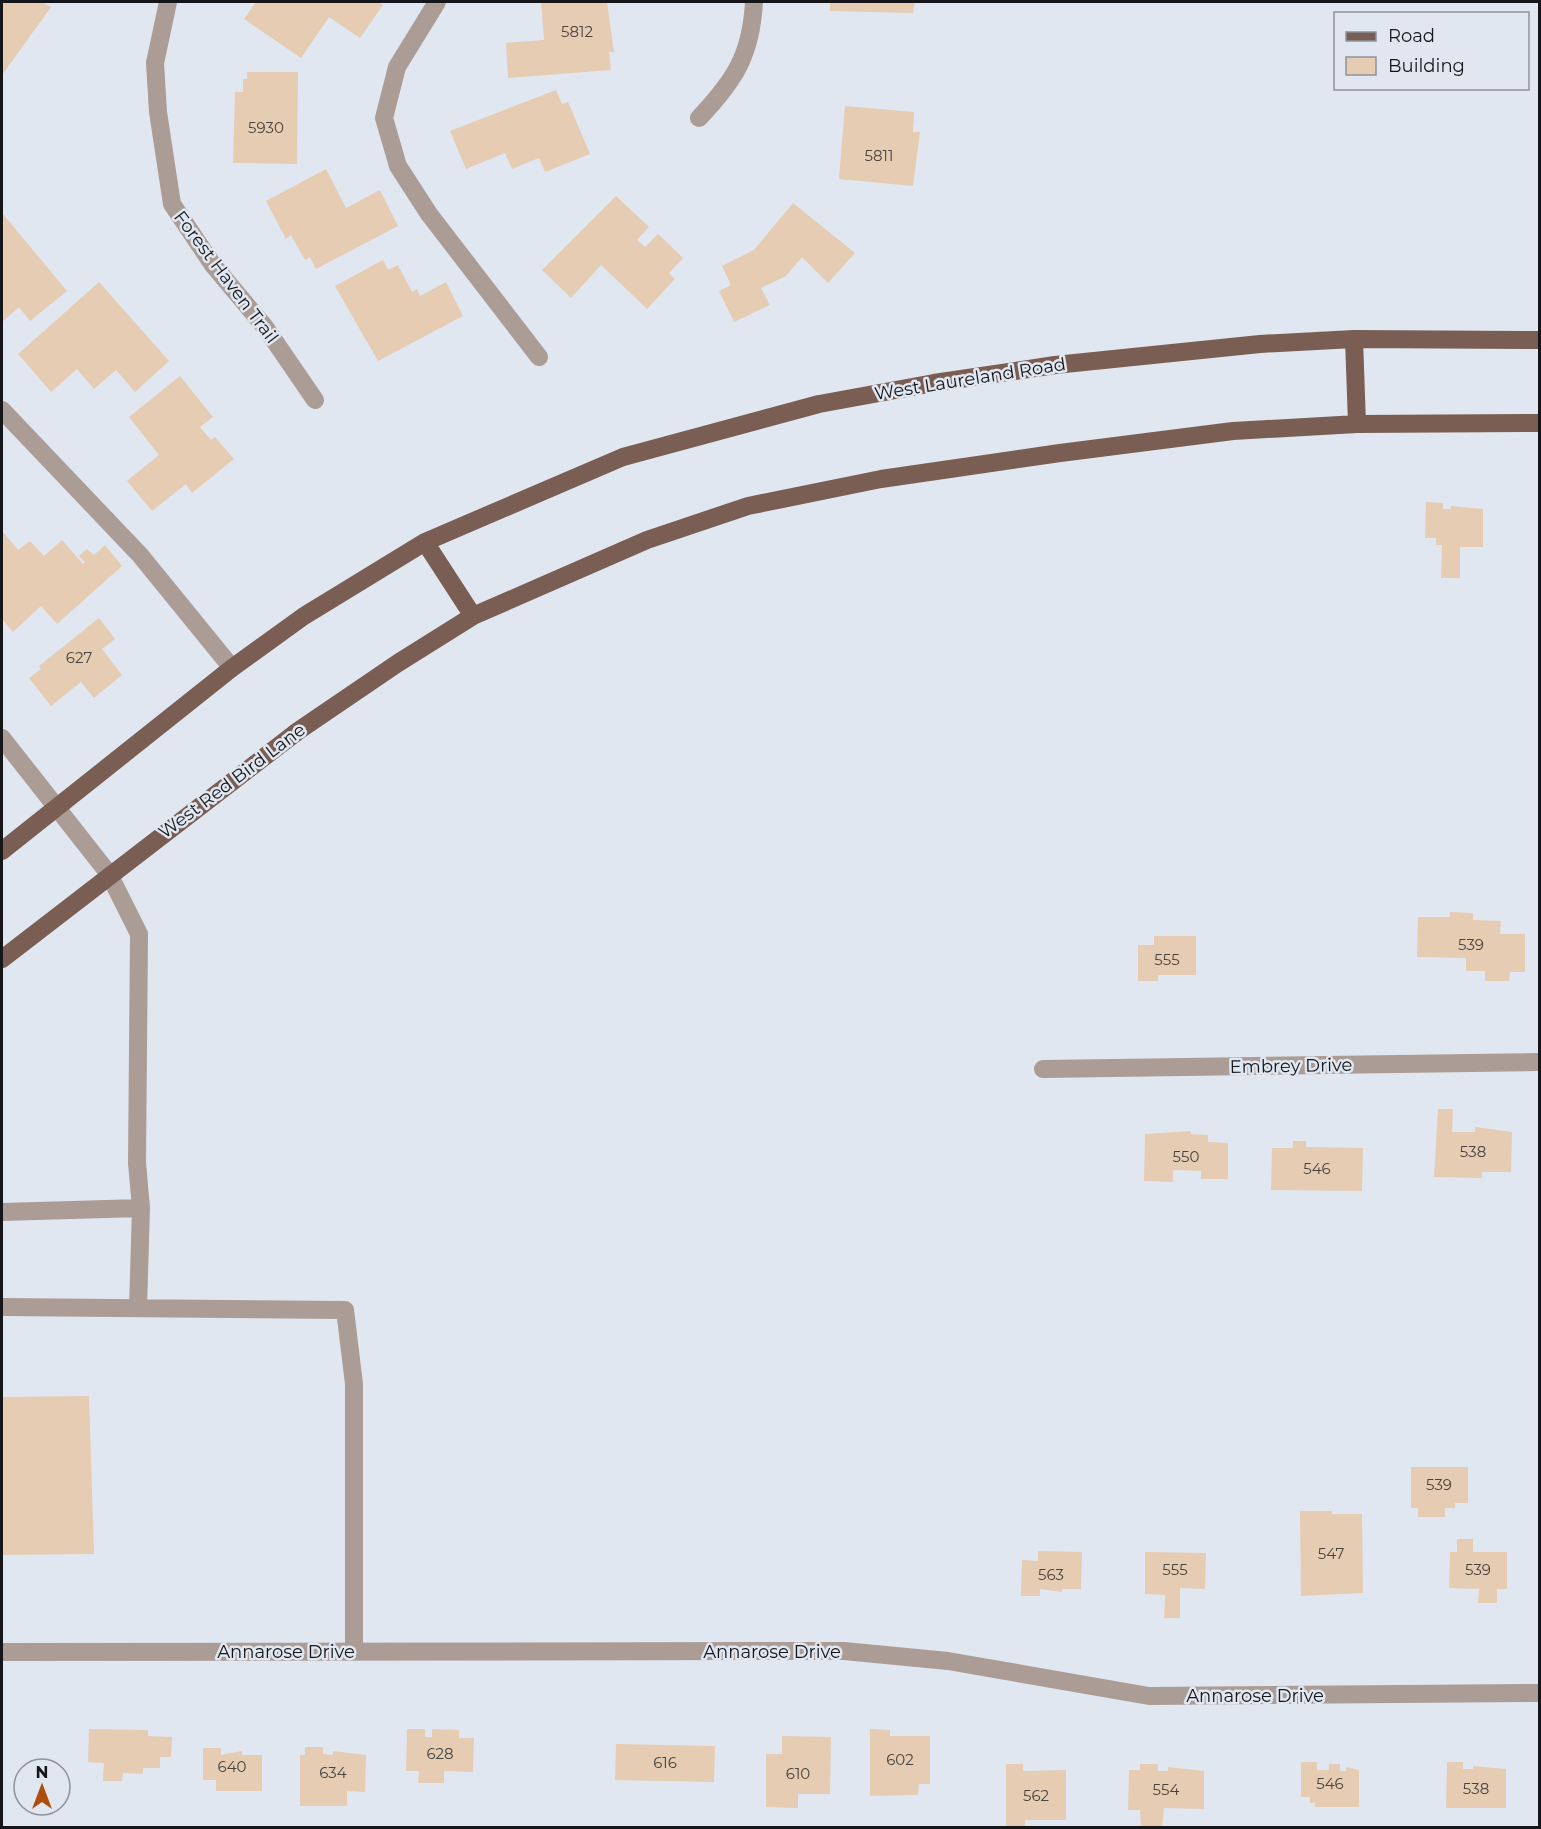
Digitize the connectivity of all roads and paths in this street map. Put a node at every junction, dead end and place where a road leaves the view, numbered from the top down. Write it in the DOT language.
graph roads {
  1 [pos="168,2"];
  2 [pos="437,2"];
  3 [pos="754,2"];
  4 [pos="699,118"];
  5 [pos="1354,339"];
  6 [pos="1539,340"];
  7 [pos="539,357"];
  8 [pos="315,400"];
  9 [pos="2,410"];
  10 [pos="1539,423"];
  11 [pos="1357,424"];
  12 [pos="425,542"];
  13 [pos="473,616"];
  14 [pos="232,668"];
  15 [pos="2,738"];
  16 [pos="57,807"];
  17 [pos="2,850"];
  18 [pos="109,874"];
  19 [pos="2,959"];
  20 [pos="1539,1062"];
  21 [pos="1043,1069"];
  22 [pos="141,1208"];
  23 [pos="2,1212"];
  24 [pos="2,1307"];
  25 [pos="138,1308"];
  26 [pos="2,1652"];
  27 [pos="354,1652"];
  28 [pos="1539,1693"];
  1 -- 8 [label="street, Forest Haven Trail"];
  2 -- 7 [label="street"];
  3 -- 4 [label="street"];
  5 -- 6 [label="main road, West Laureland Road"];
  5 -- 11 [label="main road"];
  5 -- 12 [label="main road, West Laureland Road"];
  9 -- 14 [label="street"];
  10 -- 11 [label="main road"];
  11 -- 13 [label="main road"];
  12 -- 13 [label="main road"];
  12 -- 14 [label="main road"];
  13 -- 18 [label="main road, West Red Bird Lane"];
  14 -- 16 [label="main road"];
  15 -- 16 [label="street"];
  16 -- 17 [label="main road"];
  16 -- 18 [label="street"];
  18 -- 19 [label="main road, West Red Bird Lane"];
  18 -- 22 [label="street"];
  20 -- 21 [label="street, Embrey Drive"];
  22 -- 23 [label="street"];
  22 -- 25 [label="street"];
  24 -- 25 [label="street"];
  25 -- 27 [label="street"];
  26 -- 27 [label="street, Annarose Drive"];
  27 -- 28 [label="street, Annarose Drive"];
}
